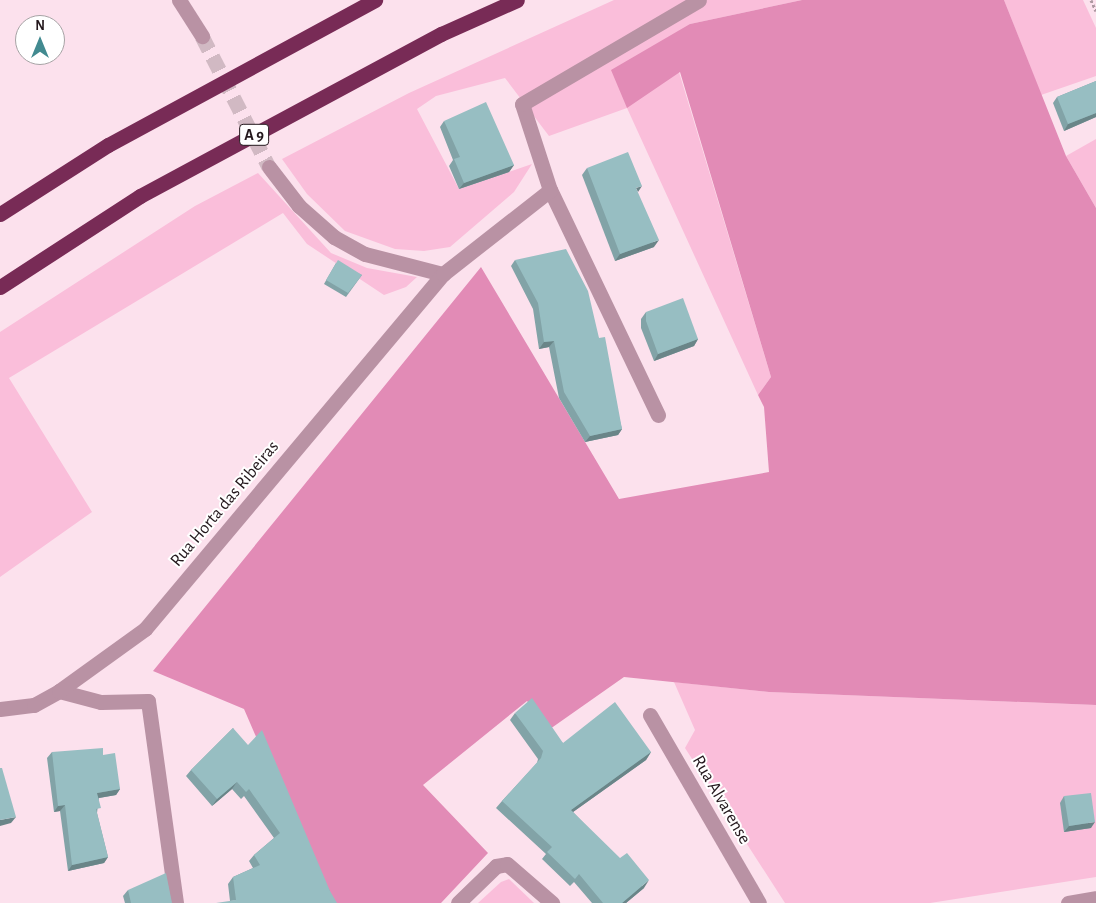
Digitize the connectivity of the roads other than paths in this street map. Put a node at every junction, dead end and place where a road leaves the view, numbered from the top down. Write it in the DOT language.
graph roads {
  1 [pos="179,0"];
  2 [pos="374,0"];
  3 [pos="517,0"];
  4 [pos="699,0"];
  5 [pos="202,36"];
  6 [pos="269,167"];
  7 [pos="550,190"];
  8 [pos="0,214"];
  9 [pos="443,274"];
  10 [pos="0,287"];
  11 [pos="658,415"];
  12 [pos="59,691"];
  13 [pos="0,709"];
  14 [pos="650,715"];
  15 [pos="1096,898"];
  16 [pos="176,903"];
  17 [pos="458,903"];
  18 [pos="552,903"];
  19 [pos="759,903"];
  20 [pos="1068,903"];
  1 -- 5 [label="street"];
  2 -- 8 [label="highway"];
  3 -- 10 [label="highway, A 9"];
  4 -- 7 [label="street"];
  6 -- 9 [label="street"];
  7 -- 9 [label="street, Rua Horta das Ribeiras"];
  7 -- 11 [label="street"];
  9 -- 12 [label="street, Rua Horta das Ribeiras"];
  12 -- 13 [label="street, Rua Horta das Ribeiras"];
  12 -- 16 [label="street"];
  14 -- 19 [label="street, Rua Alvarense"];
  15 -- 20 [label="street"];
  17 -- 18 [label="street"];
}
